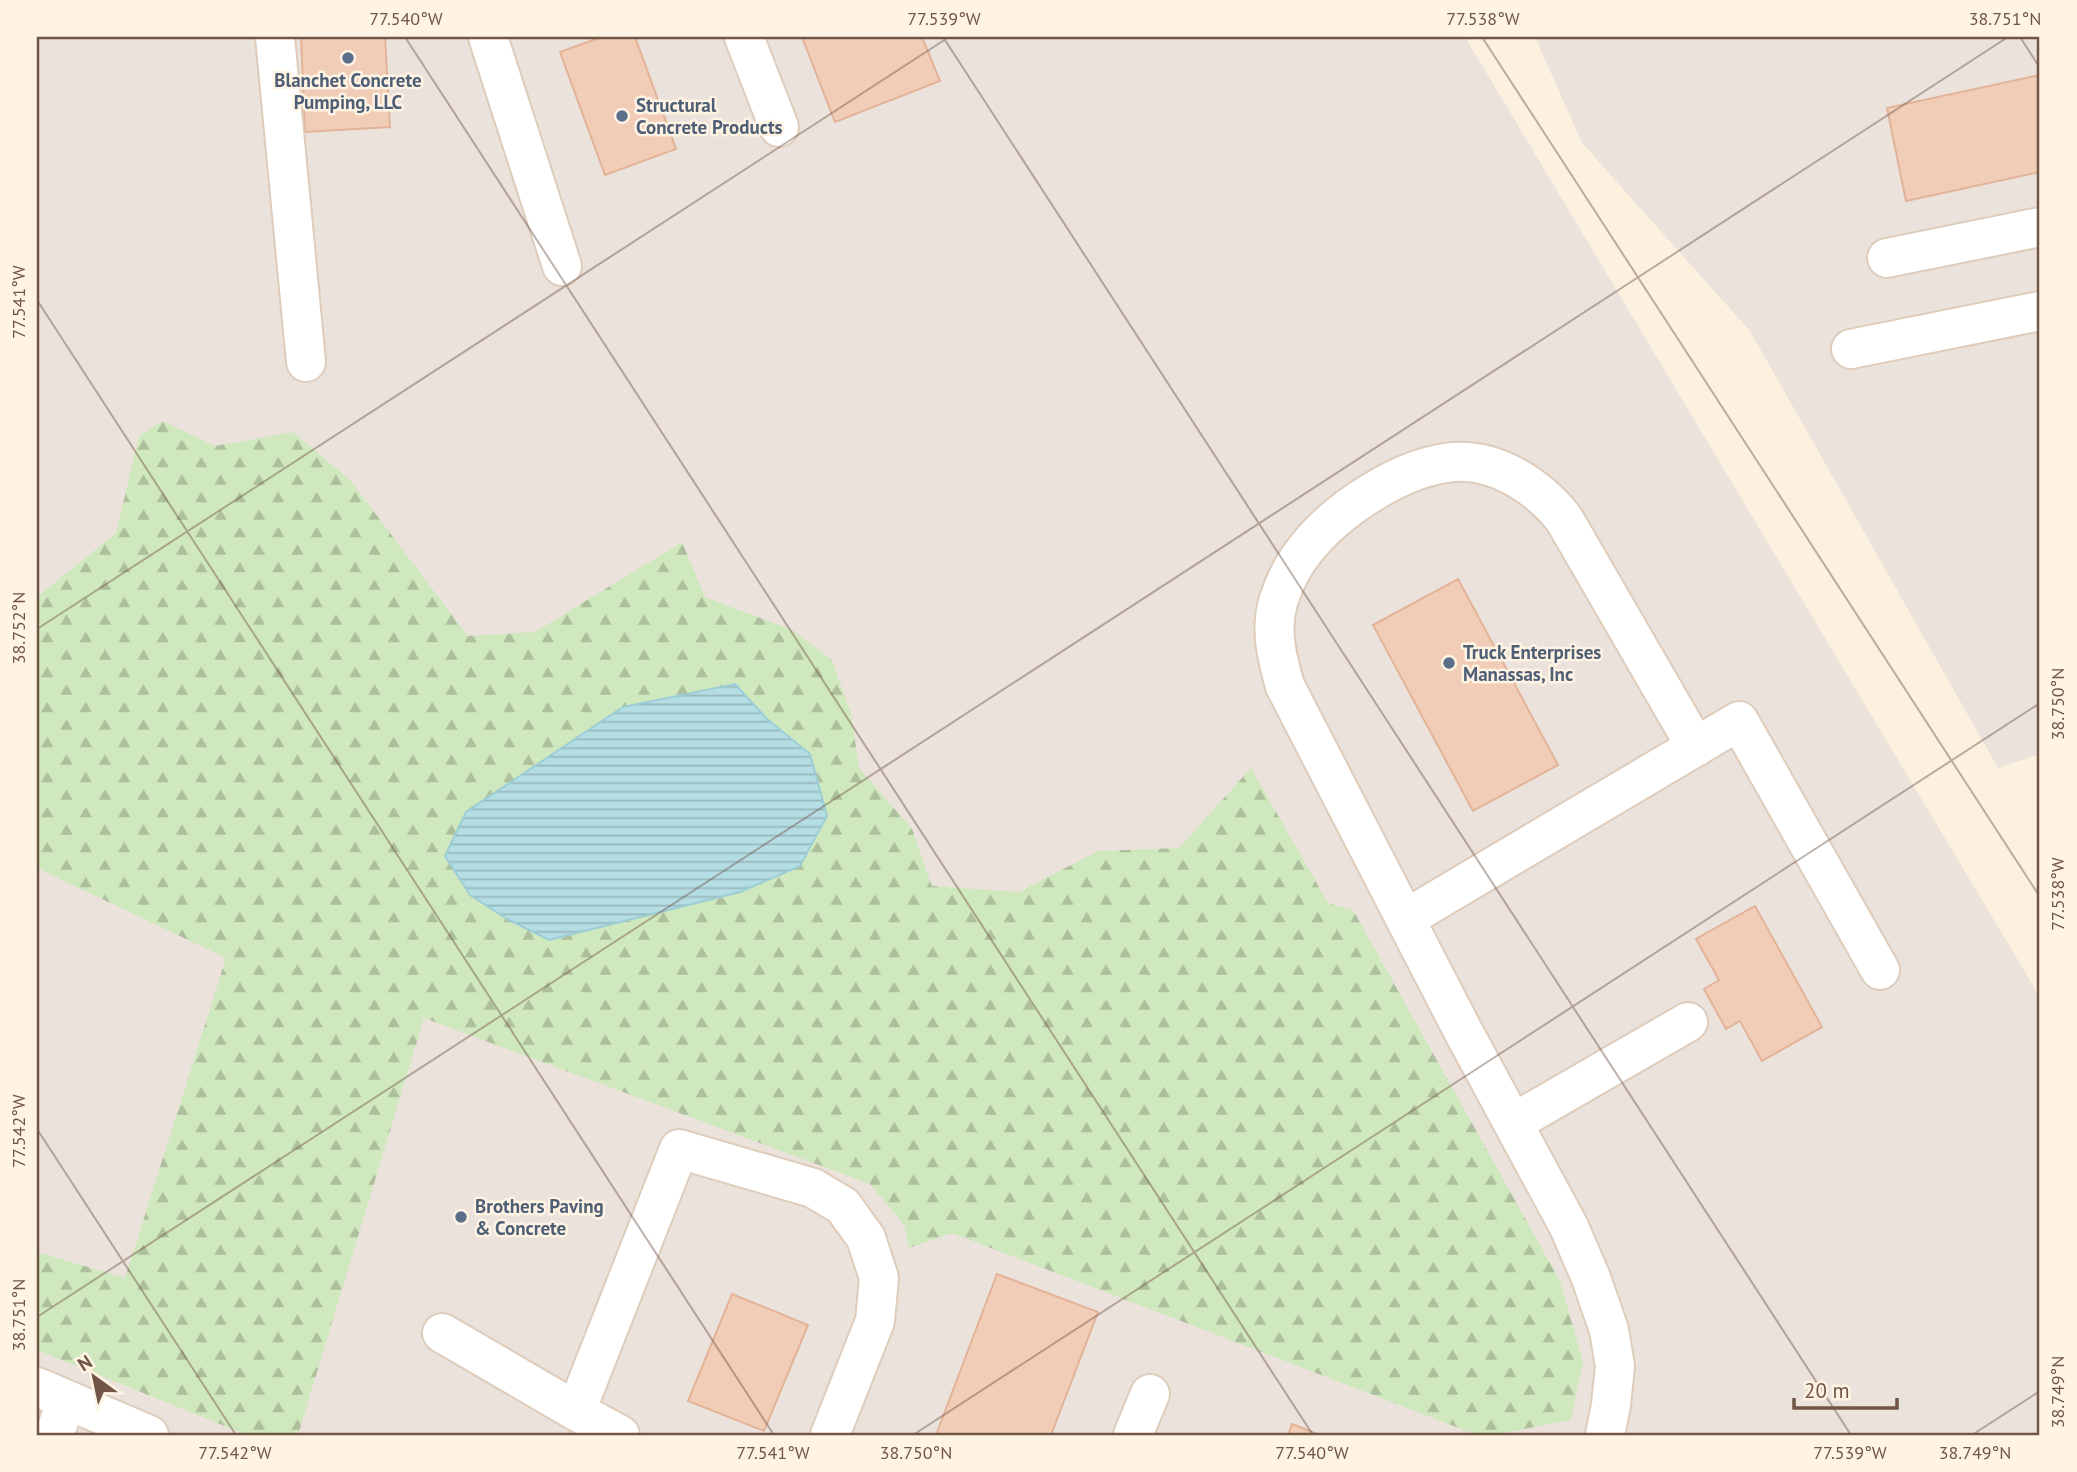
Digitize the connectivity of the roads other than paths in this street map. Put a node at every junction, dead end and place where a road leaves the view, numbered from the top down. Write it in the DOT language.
graph roads {
  1 [pos="275,37"];
  2 [pos="488,37"];
  3 [pos="744,37"];
  4 [pos="779,127"];
  5 [pos="2040,227"];
  6 [pos="1887,258"];
  7 [pos="562,266"];
  8 [pos="2040,311"];
  9 [pos="1851,349"];
  10 [pos="306,362"];
  11 [pos="1696,747"];
  12 [pos="1405,919"];
  13 [pos="1880,970"];
  14 [pos="1688,1022"];
  15 [pos="1513,1123"];
  16 [pos="442,1333"];
  17 [pos="52,1394"];
  18 [pos="1150,1394"];
  19 [pos="576,1412"];
  20 [pos="54,1435"];
  21 [pos="149,1435"];
  22 [pos="620,1435"];
  23 [pos="830,1435"];
  24 [pos="1133,1435"];
  25 [pos="1605,1435"];
  1 -- 10 [label="street"];
  2 -- 7 [label="street"];
  3 -- 4 [label="street"];
  5 -- 6 [label="street"];
  8 -- 9 [label="street"];
  11 -- 12 [label="street"];
  11 -- 12 [label="street"];
  11 -- 13 [label="street"];
  12 -- 15 [label="street"];
  14 -- 15 [label="street"];
  15 -- 25 [label="street"];
  16 -- 19 [label="street"];
  17 -- 20 [label="street"];
  17 -- 21 [label="street"];
  18 -- 24 [label="street"];
  19 -- 22 [label="street"];
  19 -- 23 [label="street"];
}
